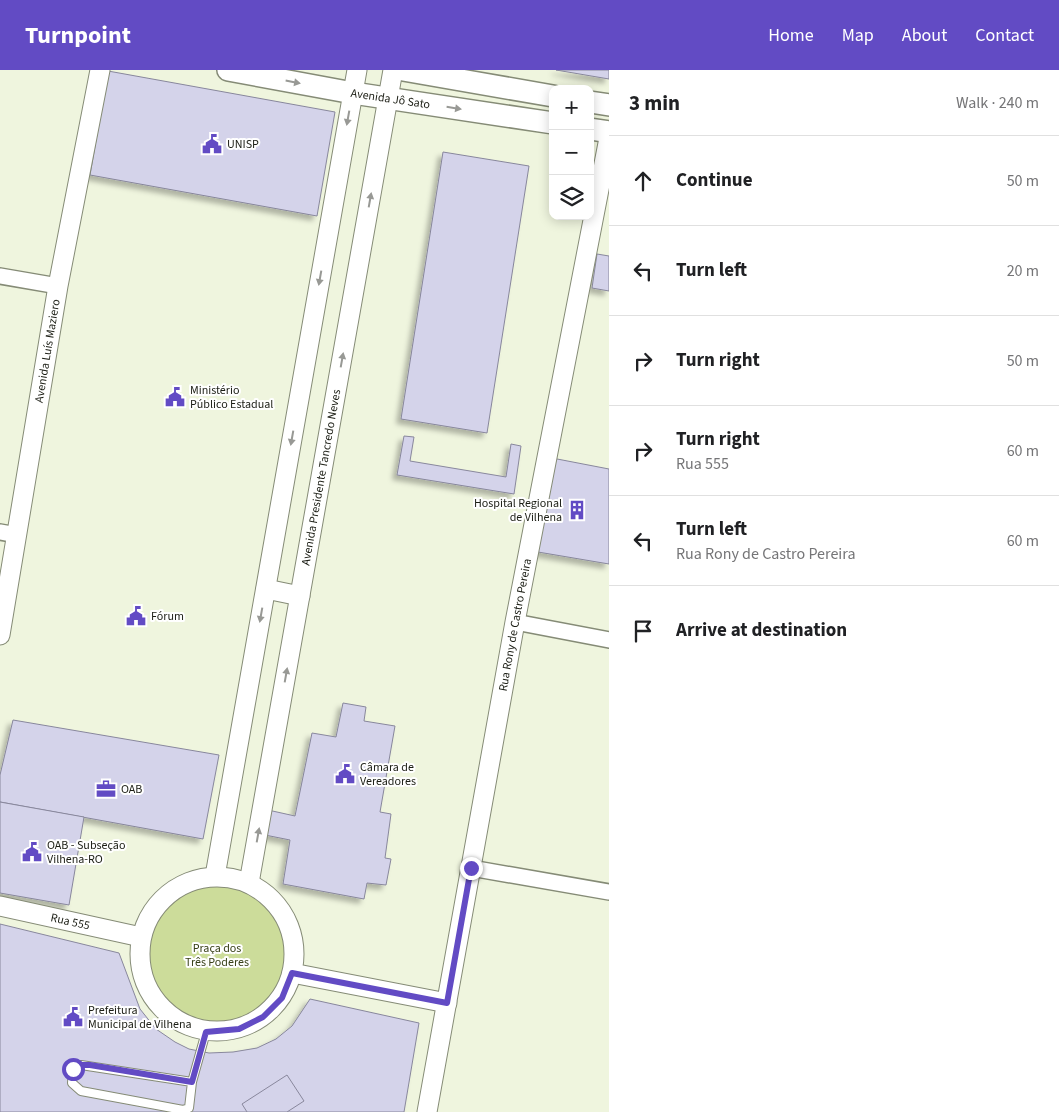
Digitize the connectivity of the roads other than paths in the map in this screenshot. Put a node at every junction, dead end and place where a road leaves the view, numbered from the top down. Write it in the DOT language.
graph roads {
  1 [pos="100,70"];
  2 [pos="228,70"];
  3 [pos="357,70"];
  4 [pos="393,70"];
  5 [pos="403,70"];
  6 [pos="353,93"];
  7 [pos="549,95"];
  8 [pos="388,98"];
  9 [pos="594,103"];
  10 [pos="609,105"];
  11 [pos="549,122"];
  12 [pos="594,130"];
  13 [pos="609,132"];
  14 [pos="609,138"];
  15 [pos="0,276"];
  16 [pos="58,286"];
  17 [pos="8,534"];
  18 [pos="266,589"];
  19 [pos="300,596"];
  20 [pos="516,622"];
  21 [pos="0,635"];
  22 [pos="609,640"];
  23 [pos="471,868"];
  24 [pos="216,876"];
  25 [pos="250,883"];
  26 [pos="609,892"];
  27 [pos="0,906"];
  28 [pos="142,937"];
  29 [pos="292,973"];
  30 [pos="447,1003"];
  31 [pos="206,1032"];
  32 [pos="192,1082"];
  33 [pos="427,1112"];
  1 -- 16 [label="street, Avenida Luís Maziero"];
  2 -- 6 [label="main road, Avenida Jô Sato, one-way"];
  3 -- 6 [label="street"];
  4 -- 8 [label="street, Avenida Presidente Tancredo Neves"];
  5 -- 7 [label="main road"];
  6 -- 8 [label="main road, Avenida Jô Sato"];
  6 -- 18 [label="street, one-way"];
  8 -- 11 [label="main road, Avenida Jô Sato, one-way"];
  19 -- 8 [label="street, Avenida Presidente Tancredo Neves, one-way"];
  9 -- 10 [label="main road"];
  12 -- 13 [label="main road"];
  14 -- 20 [label="street, Rua Rony de Castro Pereira"];
  15 -- 16 [label="street"];
  16 -- 17 [label="street, Avenida Luís Maziero"];
  17 -- 21 [label="street, Avenida Luís Maziero"];
  18 -- 19 [label="street"];
  18 -- 24 [label="street, one-way"];
  25 -- 19 [label="street, Avenida Presidente Tancredo Neves, one-way"];
  20 -- 22 [label="street"];
  20 -- 23 [label="street, Rua Rony de Castro Pereira"];
  23 -- 26 [label="street"];
  23 -- 30 [label="street, Rua Rony de Castro Pereira"];
  24 -- 25 [label="street"];
  24 -- 28 [label="street"];
  25 -- 29 [label="street"];
  27 -- 28 [label="street, Rua 555"];
  28 -- 31 [label="street"];
  29 -- 30 [label="street"];
  29 -- 31 [label="street"];
  30 -- 33 [label="street, Rua Rony de Castro Pereira"];
  31 -- 32 [label="lane"];
  32 -- 32 [label="lane"];
}
